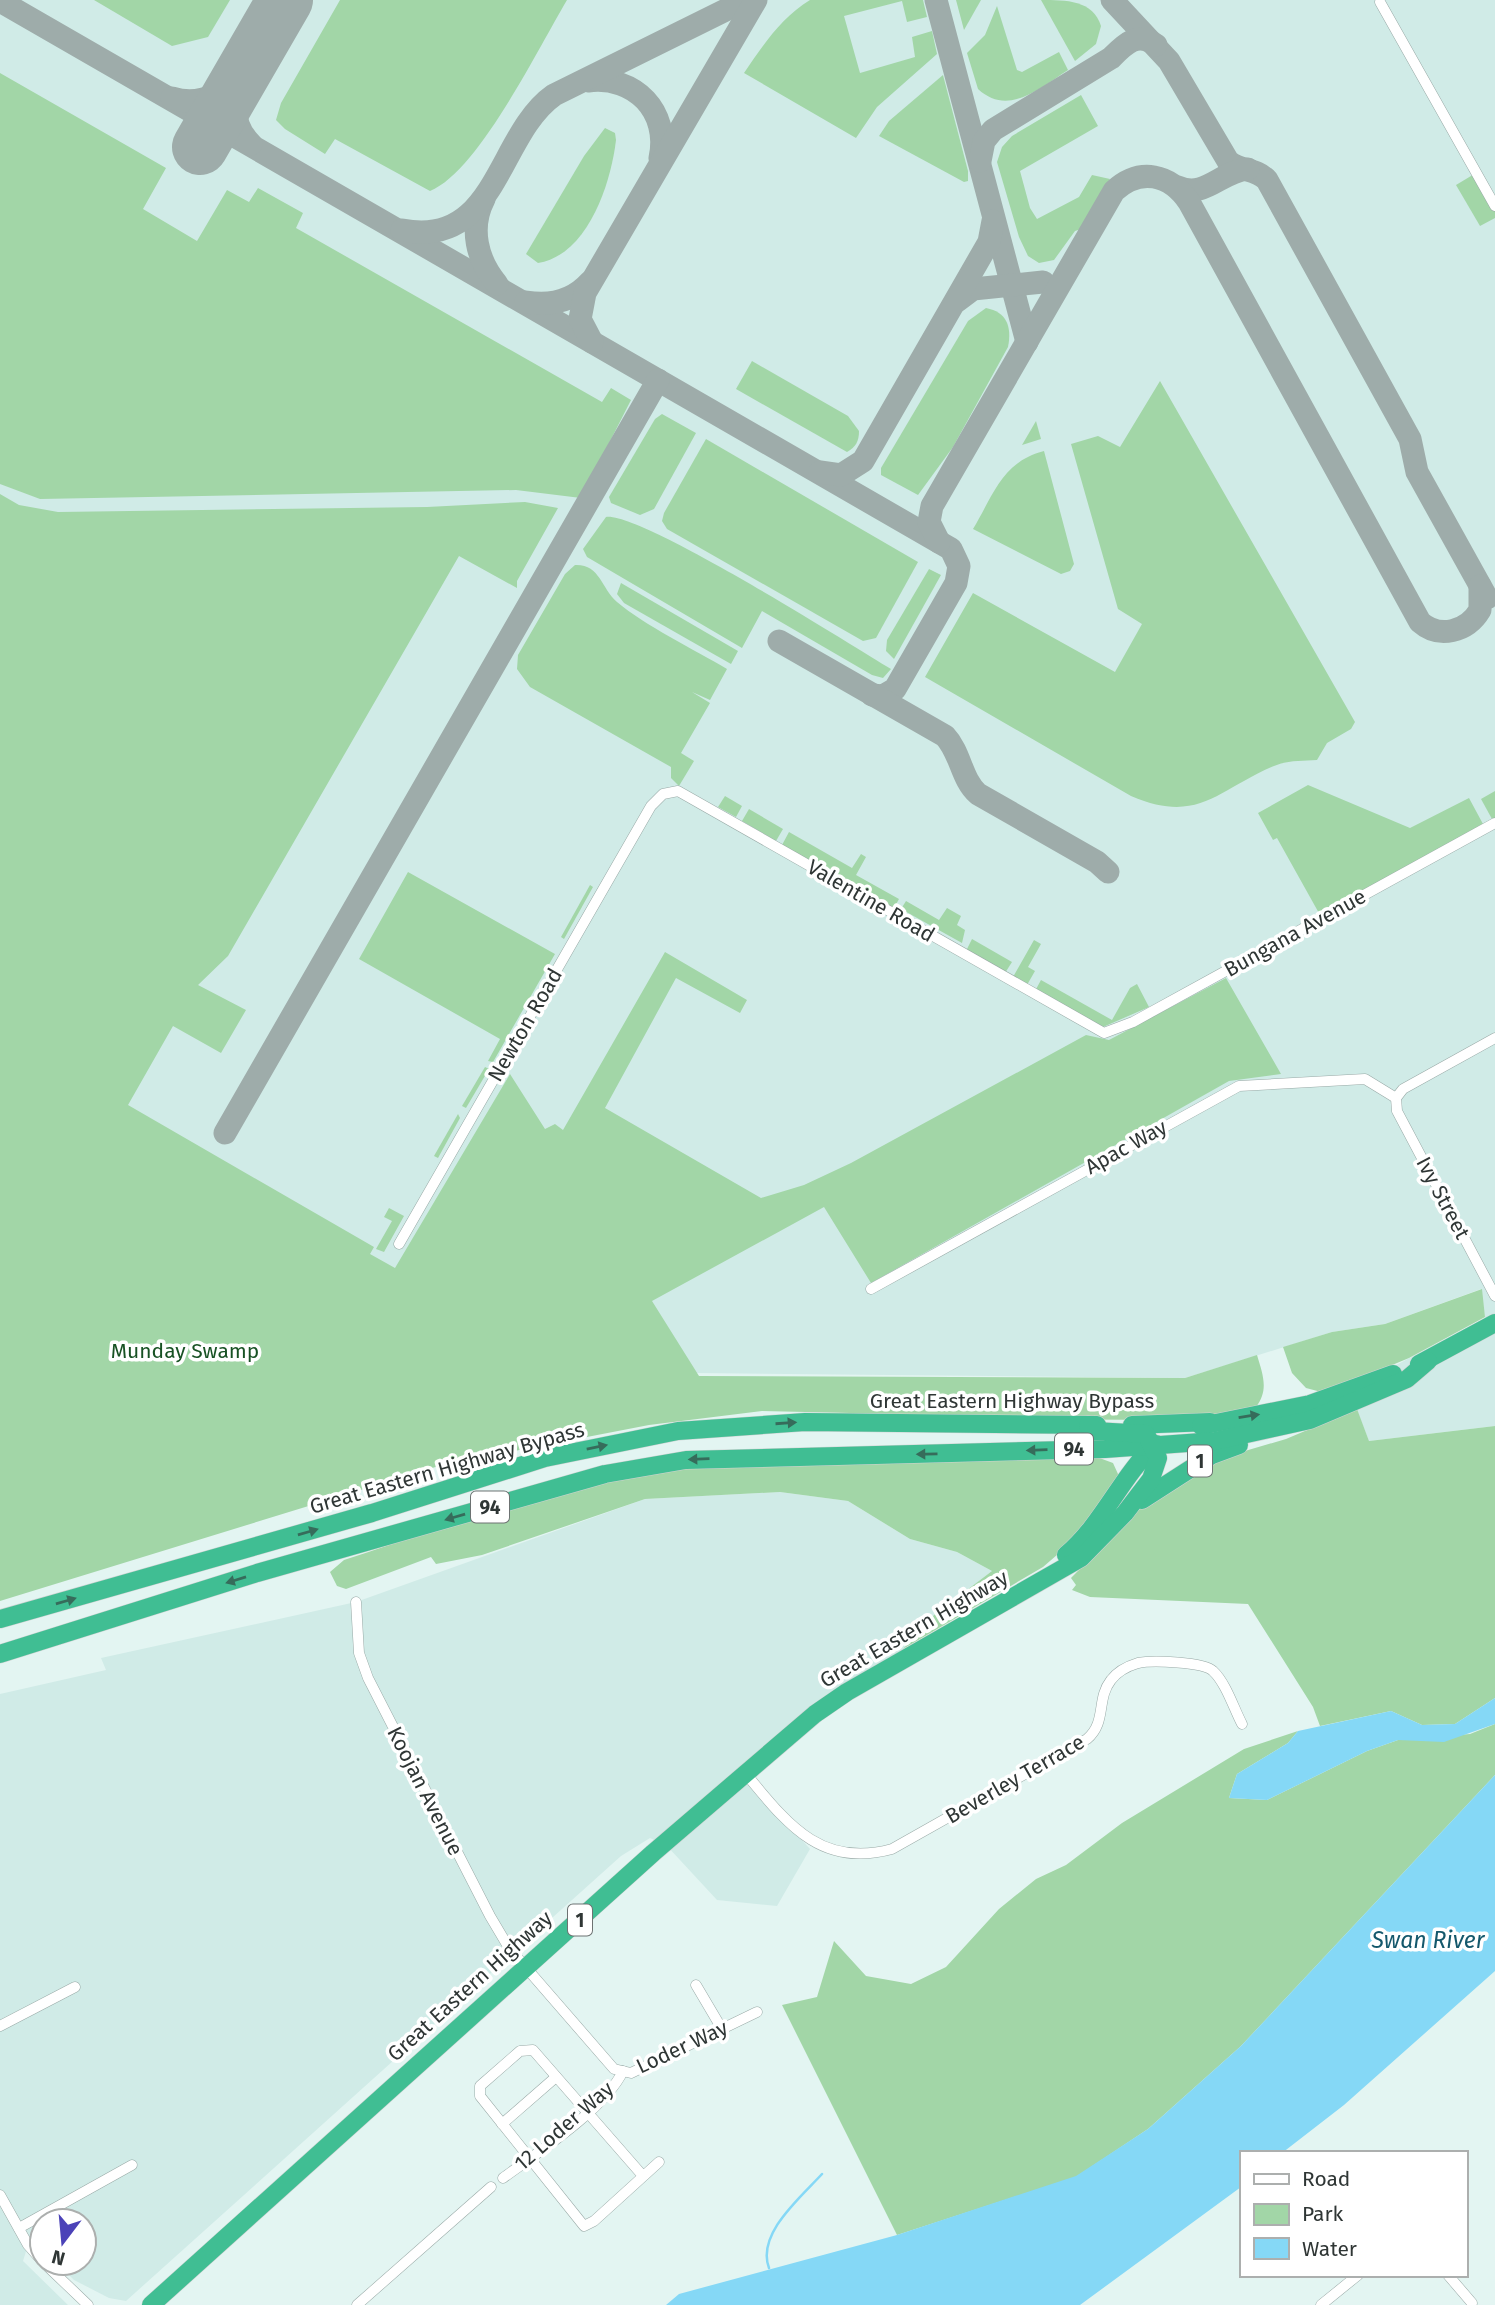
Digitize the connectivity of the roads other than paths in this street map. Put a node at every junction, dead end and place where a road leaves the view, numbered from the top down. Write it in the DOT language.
graph roads {
  1 [pos="1380,2"];
  2 [pos="1495,206"];
  3 [pos="651,806"];
  4 [pos="1495,822"];
  5 [pos="1093,1029"];
  6 [pos="1495,1038"];
  7 [pos="1396,1098"];
  8 [pos="399,1244"];
  9 [pos="871,1289"];
  10 [pos="1495,1296"];
  11 [pos="1495,1323"];
  12 [pos="1428,1361"];
  13 [pos="1210,1422"];
  14 [pos="1088,1425"];
  15 [pos="1285,1428"];
  16 [pos="1154,1447"];
  17 [pos="1105,1449"];
  18 [pos="1126,1482"];
  19 [pos="1125,1513"];
  20 [pos="1042,1581"];
  21 [pos="356,1602"];
  22 [pos="0,1619"];
  23 [pos="0,1654"];
  24 [pos="1242,1724"];
  25 [pos="746,1774"];
  26 [pos="525,1968"];
  27 [pos="696,1984"];
  28 [pos="75,1987"];
  29 [pos="757,2012"];
  30 [pos="0,2026"];
  31 [pos="722,2029"];
  32 [pos="623,2071"];
  33 [pos="556,2077"];
  34 [pos="586,2112"];
  35 [pos="502,2124"];
  36 [pos="530,2159"];
  37 [pos="659,2162"];
  38 [pos="132,2165"];
  39 [pos="643,2176"];
  40 [pos="503,2178"];
  41 [pos="491,2187"];
  42 [pos="0,2195"];
  43 [pos="19,2228"];
  44 [pos="28,2241"];
  45 [pos="59,2277"];
  46 [pos="1356,2277"];
  47 [pos="1450,2277"];
  48 [pos="1472,2303"];
  49 [pos="155,2304"];
  50 [pos="88,2305"];
  51 [pos="357,2305"];
  52 [pos="1321,2305"];
  1 -- 2 [label="street"];
  3 -- 5 [label="street, Valentine Road"];
  3 -- 8 [label="street, Newton Road"];
  4 -- 5 [label="street, Bungana Avenue"];
  6 -- 7 [label="street"];
  7 -- 9 [label="street, Apac Way"];
  7 -- 10 [label="street, Ivy Street"];
  11 -- 12 [label="highway, Great Eastern Highway / 94"];
  13 -- 12 [label="highway, Great Eastern Highway / 94, one-way"];
  12 -- 15 [label="highway, Great Eastern Highway / 94"];
  13 -- 14 [label="highway, Great Eastern Highway Bypass / 94"];
  13 -- 16 [label="highway, Great Eastern Highway / 1"];
  14 -- 16 [label="highway"];
  22 -- 14 [label="highway, Great Eastern Highway Bypass / 94, one-way"];
  15 -- 16 [label="highway, Great Eastern Highway / 94"];
  15 -- 19 [label="highway, 1"];
  16 -- 17 [label="highway, 94"];
  16 -- 18 [label="highway, Great Eastern Highway / 1"];
  16 -- 19 [label="highway, Great Eastern Highway"];
  17 -- 18 [label="highway"];
  17 -- 23 [label="highway, 94, one-way"];
  18 -- 20 [label="highway, Great Eastern Highway / 1"];
  19 -- 20 [label="highway, Great Eastern Highway / 1"];
  20 -- 25 [label="highway, Great Eastern Highway / 1"];
  21 -- 26 [label="street, Koojan Avenue"];
  24 -- 25 [label="street, Beverley Terrace"];
  25 -- 26 [label="highway, Great Eastern Highway / 1"];
  26 -- 32 [label="street, Loder Way"];
  26 -- 49 [label="highway, Great Eastern Highway / 1"];
  27 -- 31 [label="street"];
  28 -- 30 [label="street"];
  29 -- 31 [label="street, Loder Way"];
  31 -- 32 [label="street, Loder Way"];
  32 -- 34 [label="street, 12 Loder Way"];
  33 -- 34 [label="street"];
  33 -- 35 [label="street"];
  33 -- 35 [label="street"];
  34 -- 36 [label="street, 12 Loder Way"];
  34 -- 39 [label="street"];
  35 -- 36 [label="street"];
  36 -- 39 [label="street"];
  36 -- 40 [label="street, 12 Loder Way"];
  37 -- 39 [label="street"];
  38 -- 43 [label="street"];
  41 -- 51 [label="street"];
  42 -- 43 [label="street"];
  43 -- 44 [label="street"];
  45 -- 50 [label="street"];
  46 -- 52 [label="street"];
  47 -- 48 [label="street"];
}
